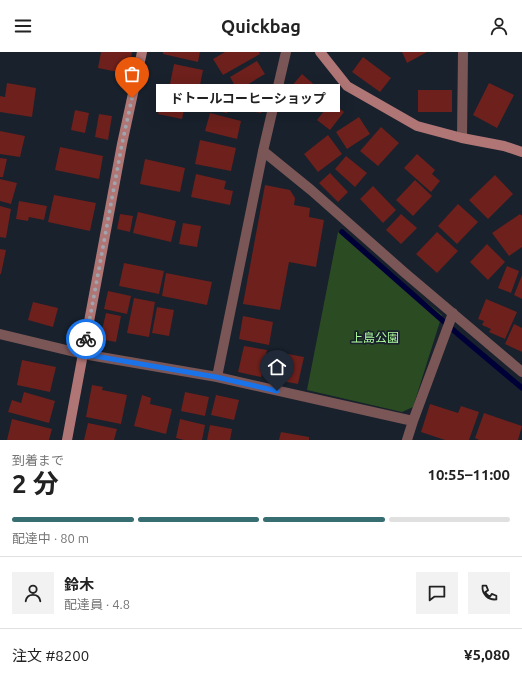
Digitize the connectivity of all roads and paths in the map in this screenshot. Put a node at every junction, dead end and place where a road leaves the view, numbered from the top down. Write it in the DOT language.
graph roads {
  1 [pos="142,52"];
  2 [pos="286,52"];
  3 [pos="320,52"];
  4 [pos="463,52"];
  5 [pos="462,138"];
  6 [pos="263,151"];
  7 [pos="522,152"];
  8 [pos="452,318"];
  9 [pos="0,334"];
  10 [pos="83,354"];
  11 [pos="522,372"];
  12 [pos="216,377"];
  13 [pos="413,421"];
  14 [pos="67,440"];
  15 [pos="407,440"];
  1 -- 10 [label="street"];
  2 -- 6 [label="street"];
  3 -- 5 [label="street"];
  4 -- 5 [label="street"];
  5 -- 7 [label="street"];
  6 -- 8 [label="street"];
  6 -- 12 [label="street"];
  8 -- 11 [label="street"];
  8 -- 13 [label="street"];
  9 -- 10 [label="street"];
  10 -- 12 [label="street"];
  10 -- 14 [label="street"];
  12 -- 13 [label="street"];
  13 -- 15 [label="street"];
}
